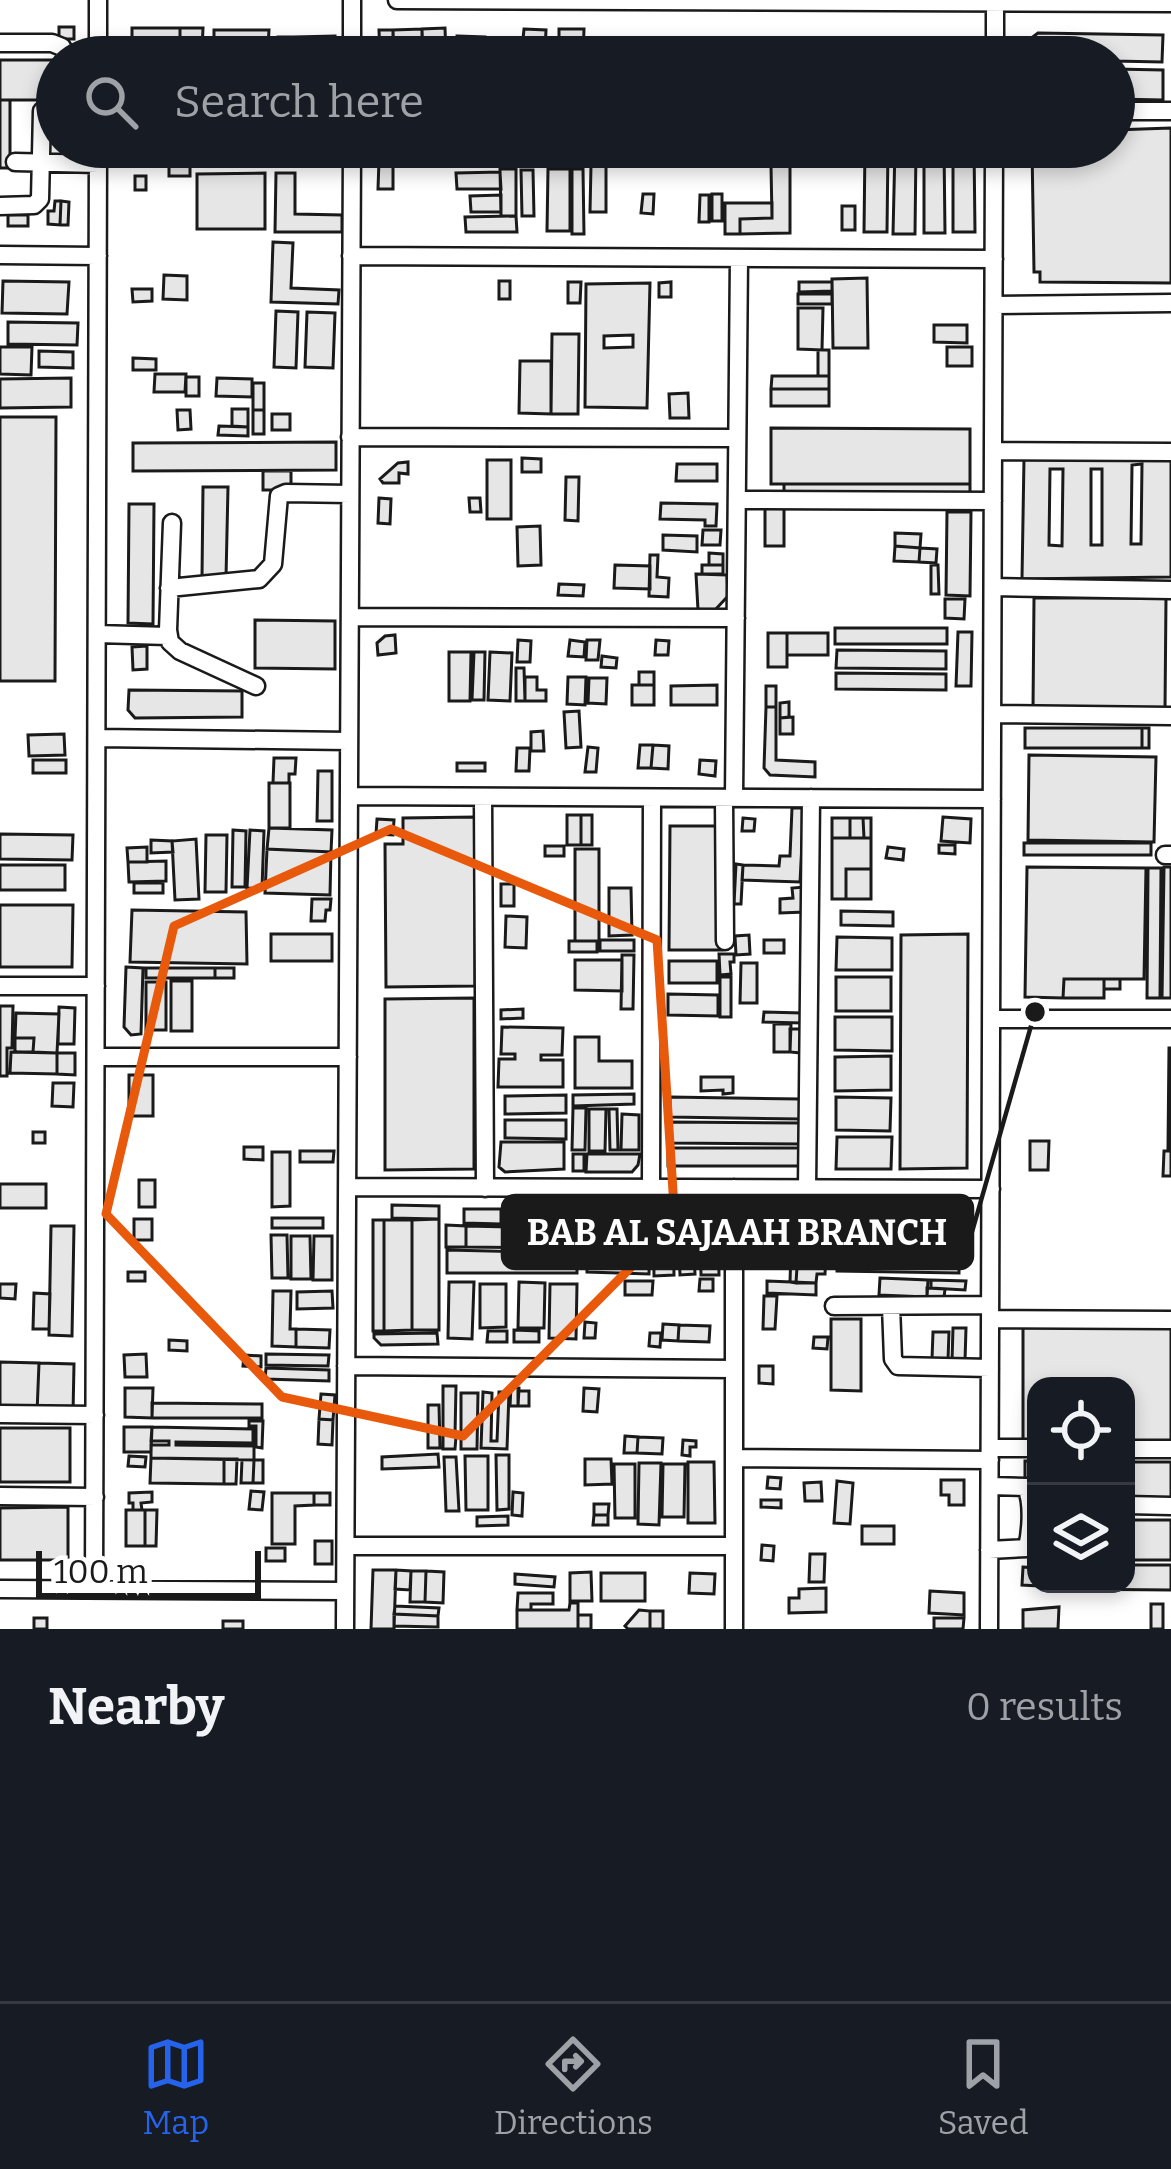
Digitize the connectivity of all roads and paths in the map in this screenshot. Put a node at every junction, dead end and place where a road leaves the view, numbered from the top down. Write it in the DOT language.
graph roads {
  1 [pos="98,0"];
  2 [pos="352,0"];
  3 [pos="397,0"];
  4 [pos="585,0"];
  5 [pos="995,3"];
  6 [pos="1171,3"];
  7 [pos="98,36"];
  8 [pos="352,36"];
  9 [pos="995,36"];
  10 [pos="36,43"];
  11 [pos="0,44"];
  12 [pos="1135,111"];
  13 [pos="1171,111"];
  14 [pos="15,162"];
  15 [pos="36,163"];
  16 [pos="41,168"];
  17 [pos="98,168"];
  18 [pos="352,168"];
  19 [pos="994,168"];
  20 [pos="0,206"];
  21 [pos="0,255"];
  22 [pos="98,256"];
  23 [pos="351,256"];
  24 [pos="739,258"];
  25 [pos="994,260"];
  26 [pos="1171,303"];
  27 [pos="994,305"];
  28 [pos="350,437"];
  29 [pos="737,438"];
  30 [pos="993,451"];
  31 [pos="1171,452"];
  32 [pos="350,494"];
  33 [pos="737,500"];
  34 [pos="993,501"];
  35 [pos="172,524"];
  36 [pos="993,587"];
  37 [pos="169,588"];
  38 [pos="1171,590"];
  39 [pos="350,617"];
  40 [pos="736,618"];
  41 [pos="97,634"];
  42 [pos="168,636"];
  43 [pos="256,686"];
  44 [pos="992,714"];
  45 [pos="1171,716"];
  46 [pos="97,738"];
  47 [pos="349,741"];
  48 [pos="349,796"];
  49 [pos="483,797"];
  50 [pos="652,798"];
  51 [pos="729,798"];
  52 [pos="811,798"];
  53 [pos="992,800"];
  54 [pos="725,941"];
  55 [pos="0,986"];
  56 [pos="96,986"];
  57 [pos="991,1019"];
  58 [pos="1171,1019"];
  59 [pos="96,1057"];
  60 [pos="348,1057"];
  61 [pos="347,1187"];
  62 [pos="485,1188"];
  63 [pos="651,1188"];
  64 [pos="734,1189"];
  65 [pos="807,1189"];
  66 [pos="991,1189"];
  67 [pos="833,1306"];
  68 [pos="891,1306"];
  69 [pos="990,1312"];
  70 [pos="1171,1320"];
  71 [pos="346,1366"];
  72 [pos="990,1368"];
  73 [pos="734,1369"];
  74 [pos="0,1414"];
  75 [pos="95,1415"];
  76 [pos="1027,1449"];
  77 [pos="1135,1449"];
  78 [pos="1171,1449"];
  79 [pos="990,1454"];
  80 [pos="734,1458"];
  81 [pos="989,1486"];
  82 [pos="1027,1487"];
  83 [pos="0,1496"];
  84 [pos="95,1497"];
  85 [pos="1135,1505"];
  86 [pos="1171,1506"];
  87 [pos="346,1546"];
  88 [pos="734,1546"];
  89 [pos="1027,1548"];
  90 [pos="989,1550"];
  91 [pos="0,1589"];
  92 [pos="94,1589"];
  93 [pos="346,1591"];
  94 [pos="345,1629"];
  95 [pos="734,1629"];
  96 [pos="989,1629"];
  1 -- 7 [label="street"];
  2 -- 8 [label="street"];
  3 -- 4 [label="street"];
  4 -- 5 [label="street"];
  5 -- 6 [label="street"];
  5 -- 9 [label="street"];
  10 -- 11 [label="street"];
  12 -- 13 [label="street"];
  14 -- 15 [label="street"];
  16 -- 20 [label="street"];
  17 -- 22 [label="street"];
  18 -- 23 [label="street"];
  19 -- 25 [label="street"];
  21 -- 22 [label="street"];
  22 -- 41 [label="street"];
  23 -- 24 [label="street"];
  23 -- 28 [label="street"];
  24 -- 25 [label="street"];
  24 -- 29 [label="street"];
  25 -- 27 [label="street"];
  26 -- 27 [label="street"];
  27 -- 30 [label="street"];
  28 -- 29 [label="street"];
  28 -- 32 [label="street"];
  29 -- 33 [label="street"];
  30 -- 31 [label="street"];
  30 -- 34 [label="street"];
  32 -- 37 [label="street"];
  32 -- 39 [label="street"];
  33 -- 34 [label="street"];
  33 -- 40 [label="street"];
  34 -- 36 [label="street"];
  35 -- 37 [label="street"];
  36 -- 38 [label="street"];
  36 -- 44 [label="street"];
  37 -- 42 [label="street"];
  39 -- 40 [label="street"];
  39 -- 47 [label="street"];
  40 -- 51 [label="street"];
  41 -- 42 [label="street"];
  41 -- 46 [label="street"];
  42 -- 43 [label="street"];
  44 -- 45 [label="street"];
  44 -- 53 [label="street"];
  46 -- 47 [label="street"];
  46 -- 56 [label="street"];
  47 -- 48 [label="street"];
  48 -- 49 [label="street"];
  48 -- 60 [label="street"];
  49 -- 50 [label="street"];
  49 -- 62 [label="street"];
  50 -- 51 [label="street"];
  50 -- 63 [label="street"];
  51 -- 52 [label="street"];
  51 -- 54 [label="street"];
  52 -- 53 [label="street"];
  52 -- 65 [label="street"];
  53 -- 57 [label="street"];
  55 -- 56 [label="street"];
  56 -- 59 [label="street"];
  57 -- 58 [label="street"];
  57 -- 66 [label="street"];
  59 -- 60 [label="street"];
  59 -- 75 [label="street"];
  60 -- 61 [label="street"];
  61 -- 62 [label="street"];
  61 -- 71 [label="street"];
  62 -- 63 [label="street"];
  63 -- 64 [label="street"];
  64 -- 65 [label="street"];
  64 -- 73 [label="street"];
  65 -- 66 [label="street"];
  66 -- 69 [label="street"];
  67 -- 68 [label="street"];
  68 -- 69 [label="street"];
  68 -- 72 [label="street"];
  69 -- 70 [label="street"];
  69 -- 72 [label="street"];
  71 -- 73 [label="street"];
  71 -- 87 [label="street"];
  72 -- 79 [label="street"];
  73 -- 80 [label="street"];
  74 -- 75 [label="street"];
  75 -- 84 [label="street"];
  76 -- 79 [label="street"];
  77 -- 78 [label="street"];
  79 -- 80 [label="street"];
  79 -- 81 [label="street"];
  80 -- 88 [label="street"];
  81 -- 82 [label="street"];
  81 -- 90 [label="street"];
  83 -- 84 [label="street"];
  84 -- 92 [label="street"];
  85 -- 86 [label="street"];
  87 -- 88 [label="street"];
  87 -- 93 [label="street"];
  88 -- 95 [label="street"];
  89 -- 90 [label="street"];
  90 -- 96 [label="street"];
  91 -- 92 [label="street"];
  92 -- 93 [label="street"];
  93 -- 94 [label="street"];
}
